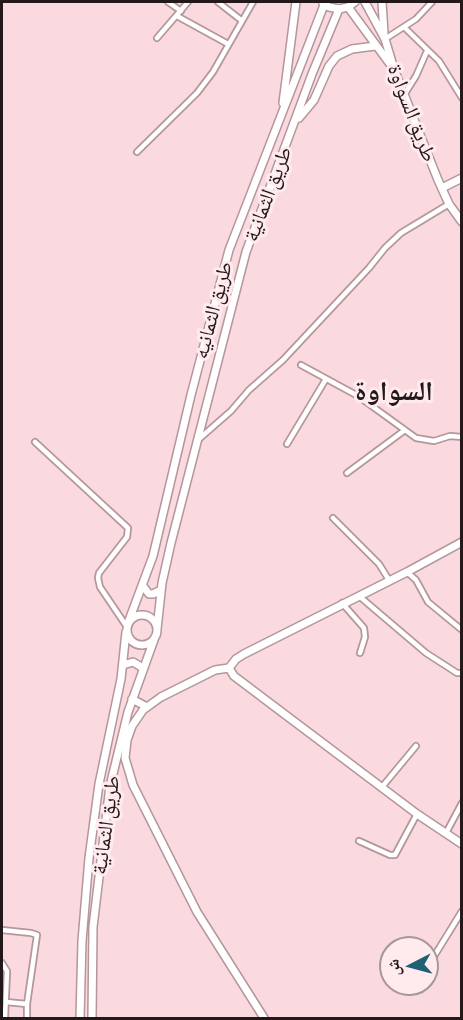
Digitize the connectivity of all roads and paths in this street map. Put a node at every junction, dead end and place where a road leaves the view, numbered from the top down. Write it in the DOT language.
graph roads {
  1 [pos="168,2"];
  2 [pos="188,2"];
  3 [pos="218,2"];
  4 [pos="253,2"];
  5 [pos="296,2"];
  6 [pos="355,2"];
  7 [pos="365,2"];
  8 [pos="382,2"];
  9 [pos="432,2"];
  10 [pos="323,3"];
  11 [pos="348,7"];
  12 [pos="339,9"];
  13 [pos="181,11"];
  14 [pos="177,16"];
  15 [pos="241,20"];
  16 [pos="404,27"];
  17 [pos="384,37"];
  18 [pos="157,38"];
  19 [pos="228,44"];
  20 [pos="375,46"];
  21 [pos="427,51"];
  22 [pos="394,69"];
  23 [pos="404,94"];
  24 [pos="462,98"];
  25 [pos="282,114"];
  26 [pos="295,123"];
  27 [pos="137,152"];
  28 [pos="462,178"];
  29 [pos="442,188"];
  30 [pos="449,204"];
  31 [pos="462,222"];
  32 [pos="301,364"];
  33 [pos="326,379"];
  34 [pos="405,430"];
  35 [pos="462,437"];
  36 [pos="197,440"];
  37 [pos="35,442"];
  38 [pos="287,444"];
  39 [pos="347,473"];
  40 [pos="333,518"];
  41 [pos="462,542"];
  42 [pos="407,572"];
  43 [pos="389,580"];
  44 [pos="143,586"];
  45 [pos="161,590"];
  46 [pos="359,596"];
  47 [pos="342,603"];
  48 [pos="127,627"];
  49 [pos="462,630"];
  50 [pos="156,633"];
  51 [pos="360,653"];
  52 [pos="123,665"];
  53 [pos="143,668"];
  54 [pos="229,668"];
  55 [pos="462,674"];
  56 [pos="132,699"];
  57 [pos="147,707"];
  58 [pos="416,746"];
  59 [pos="382,787"];
  60 [pos="462,803"];
  61 [pos="417,814"];
  62 [pos="446,832"];
  63 [pos="359,841"];
  64 [pos="462,843"];
  65 [pos="462,911"];
  66 [pos="2,930"];
  67 [pos="439,948"];
  68 [pos="2,963"];
  69 [pos="6,1002"];
  70 [pos="27,1004"];
  71 [pos="5,1018"];
  72 [pos="27,1018"];
  73 [pos="80,1018"];
  74 [pos="92,1018"];
  75 [pos="264,1018"];
  1 -- 13 [label="street"];
  2 -- 13 [label="street"];
  3 -- 15 [label="street"];
  4 -- 15 [label="street"];
  5 -- 25 [label="street"];
  6 -- 11 [label="street"];
  7 -- 17 [label="street, طريق السواوة"];
  8 -- 17 [label="street"];
  9 -- 16 [label="street"];
  10 -- 12 [label="street"];
  10 -- 25 [label="street, طريق الثمانيه"];
  11 -- 12 [label="street"];
  11 -- 20 [label="street"];
  12 -- 26 [label="street, طريق الثمانية"];
  13 -- 14 [label="street"];
  14 -- 18 [label="street"];
  14 -- 19 [label="street"];
  15 -- 19 [label="street"];
  16 -- 17 [label="street"];
  16 -- 21 [label="street"];
  17 -- 22 [label="street, طريق السواوة"];
  19 -- 27 [label="street"];
  20 -- 22 [label="street"];
  20 -- 26 [label="street"];
  21 -- 23 [label="street"];
  21 -- 24 [label="street"];
  22 -- 23 [label="street, طريق السواوة"];
  23 -- 29 [label="street, طريق السواوة"];
  25 -- 44 [label="street, طريق الثمانيه"];
  26 -- 36 [label="street, طريق الثمانية"];
  28 -- 29 [label="street"];
  29 -- 30 [label="street, طريق السواوة"];
  30 -- 31 [label="street, طريق السواوة"];
  30 -- 36 [label="street"];
  32 -- 33 [label="street"];
  33 -- 34 [label="street"];
  33 -- 38 [label="street"];
  34 -- 35 [label="street"];
  34 -- 39 [label="street"];
  36 -- 45 [label="street, طريق الثمانية"];
  37 -- 48 [label="street"];
  40 -- 43 [label="street"];
  41 -- 42 [label="street"];
  42 -- 43 [label="street"];
  42 -- 49 [label="street"];
  43 -- 46 [label="street"];
  44 -- 45 [label="street"];
  44 -- 48 [label="street, طريق الثمانيه"];
  45 -- 50 [label="street, طريق الثمانية"];
  46 -- 47 [label="street"];
  46 -- 55 [label="street"];
  47 -- 51 [label="street"];
  47 -- 54 [label="street"];
  48 -- 50 [label="street"];
  48 -- 50 [label="street"];
  48 -- 52 [label="street, طريق الثمانيه"];
  50 -- 53 [label="street, طريق الثمانية"];
  52 -- 53 [label="street"];
  52 -- 73 [label="street, طريق الثمانيه"];
  53 -- 56 [label="street, طريق الثمانية"];
  54 -- 57 [label="street"];
  54 -- 59 [label="street"];
  56 -- 57 [label="street"];
  56 -- 74 [label="street, طريق الثمانية"];
  57 -- 75 [label="street"];
  58 -- 59 [label="street"];
  59 -- 61 [label="street"];
  60 -- 62 [label="street"];
  61 -- 62 [label="street"];
  61 -- 63 [label="street"];
  62 -- 64 [label="street"];
  65 -- 67 [label="street"];
  66 -- 70 [label="street"];
  68 -- 69 [label="street"];
  69 -- 70 [label="street"];
  69 -- 71 [label="street"];
  70 -- 72 [label="street"];
}
